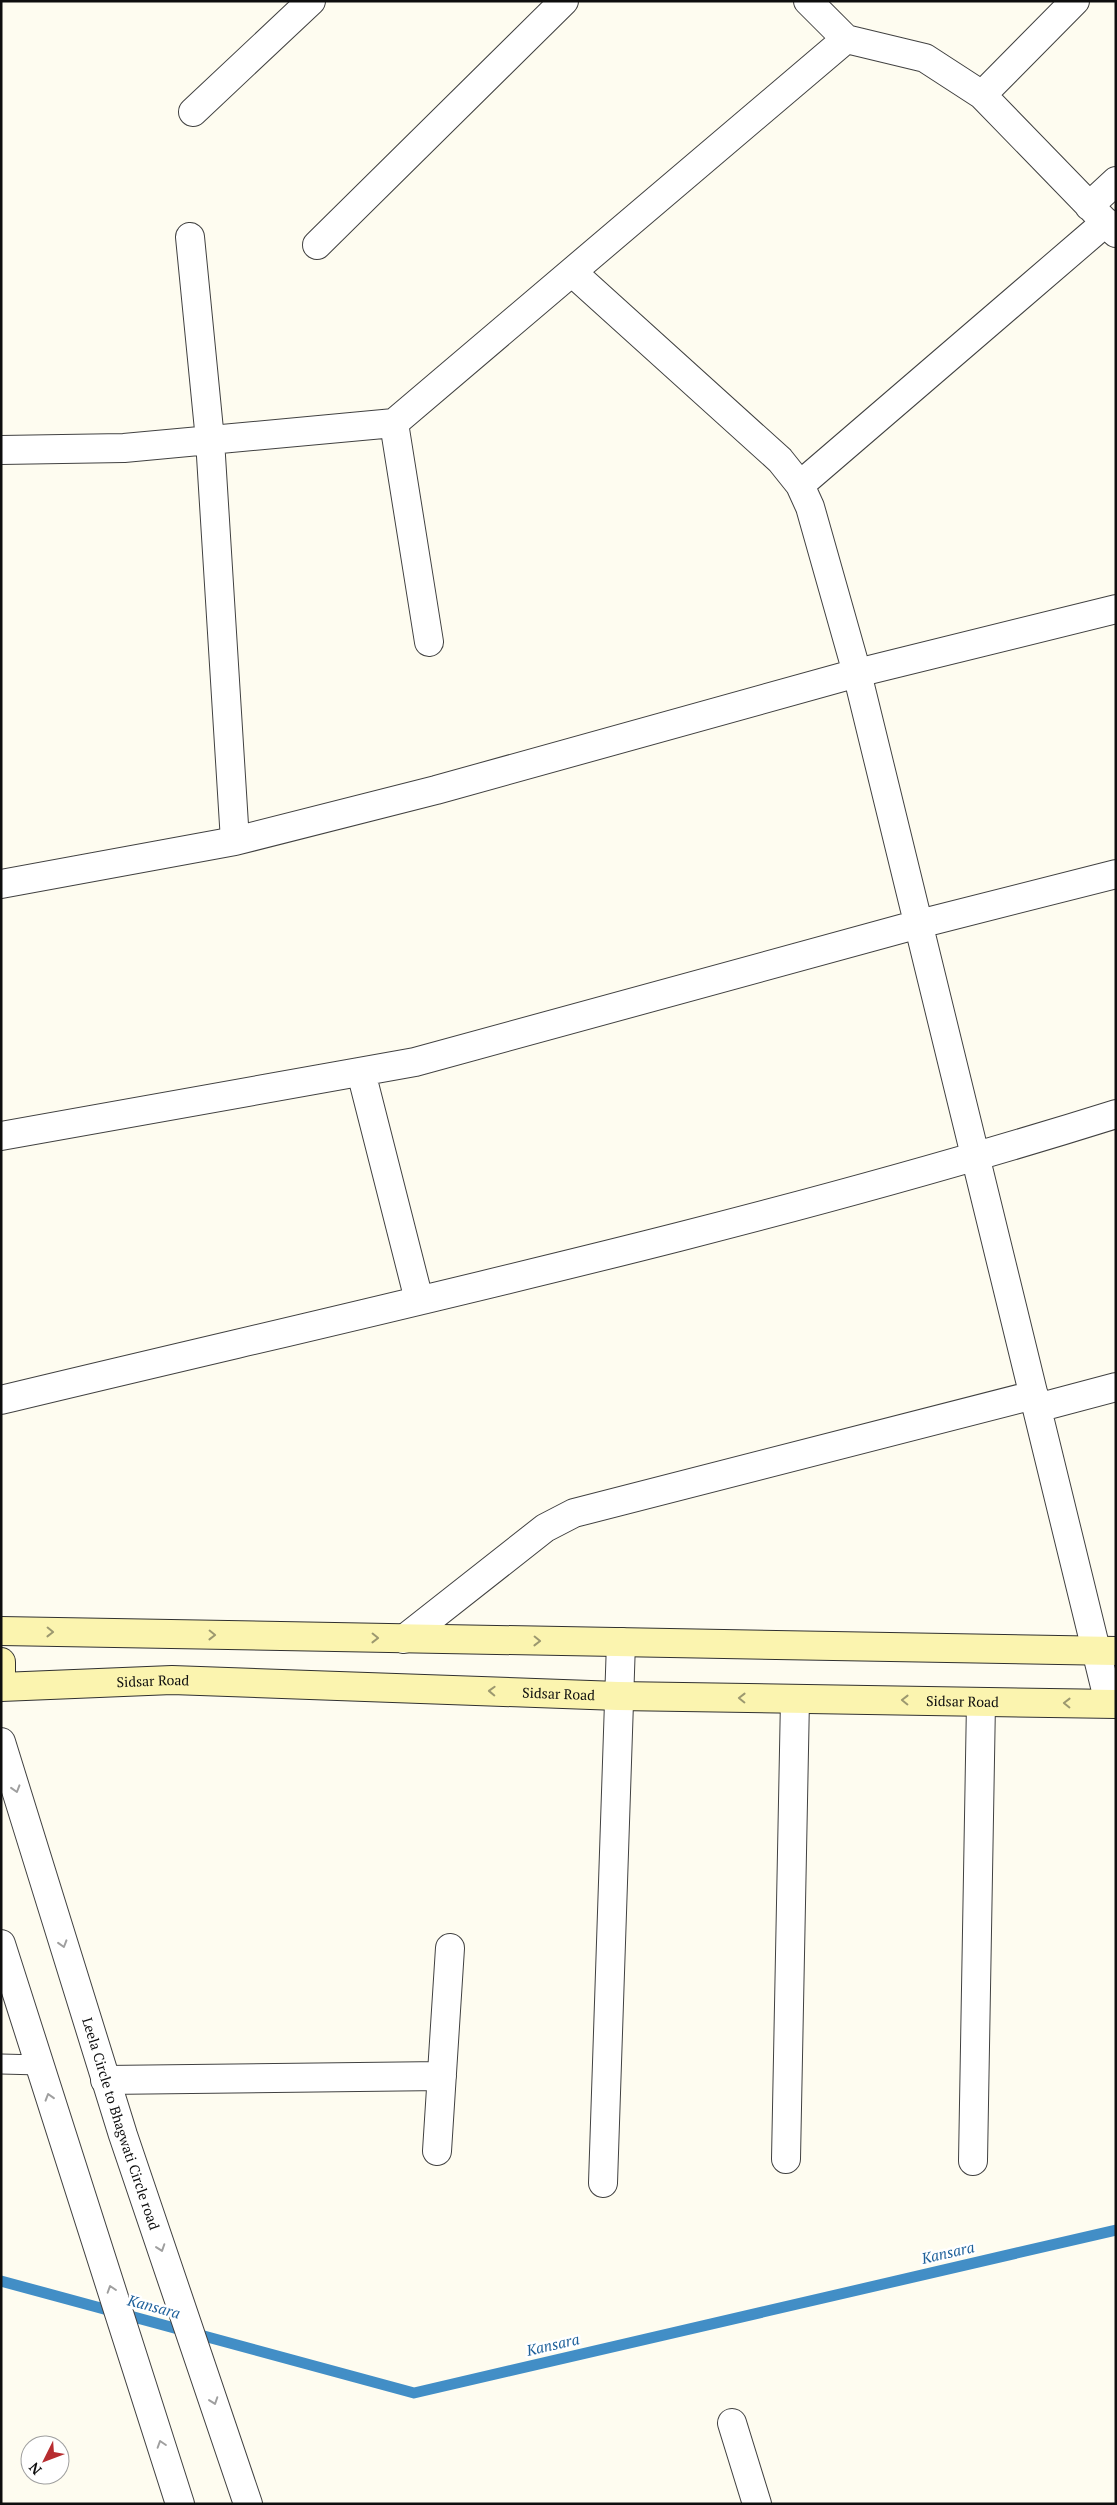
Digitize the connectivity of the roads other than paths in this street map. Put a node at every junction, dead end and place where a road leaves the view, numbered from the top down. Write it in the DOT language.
graph roads {
  1 [pos="312,1"];
  2 [pos="564,1"];
  3 [pos="808,1"];
  4 [pos="1075,1"];
  5 [pos="846,39"];
  6 [pos="982,95"];
  7 [pos="193,112"];
  8 [pos="1116,180"];
  9 [pos="1104,221"];
  10 [pos="190,237"];
  11 [pos="317,245"];
  12 [pos="572,272"];
  13 [pos="394,423"];
  14 [pos="210,440"];
  15 [pos="1,450"];
  16 [pos="800,485"];
  17 [pos="1116,610"];
  18 [pos="428,642"];
  19 [pos="857,672"];
  20 [pos="235,841"];
  21 [pos="1116,874"];
  22 [pos="1,884"];
  23 [pos="919,924"];
  24 [pos="361,1072"];
  25 [pos="1116,1114"];
  26 [pos="1,1136"];
  27 [pos="976,1157"];
  28 [pos="419,1300"];
  29 [pos="1116,1387"];
  30 [pos="1,1400"];
  31 [pos="1036,1402"];
  32 [pos="1,1631"];
  33 [pos="404,1639"];
  34 [pos="621,1642"];
  35 [pos="1106,1651"];
  36 [pos="1,1662"];
  37 [pos="1,1675"];
  38 [pos="1,1687"];
  39 [pos="618,1696"];
  40 [pos="795,1699"];
  41 [pos="981,1702"];
  42 [pos="1112,1704"];
  43 [pos="1,1742"];
  44 [pos="1,1944"];
  45 [pos="450,1948"];
  46 [pos="1,2064"];
  47 [pos="40,2065"];
  48 [pos="442,2076"];
  49 [pos="105,2080"];
  50 [pos="437,2151"];
  51 [pos="786,2159"];
  52 [pos="974,2161"];
  53 [pos="603,2183"];
  54 [pos="732,2423"];
  55 [pos="244,2492"];
  56 [pos="178,2497"];
  57 [pos="757,2504"];
  1 -- 7 [label="street"];
  2 -- 11 [label="street"];
  3 -- 5 [label="street"];
  4 -- 6 [label="street"];
  5 -- 6 [label="street"];
  5 -- 12 [label="street"];
  6 -- 9 [label="street"];
  8 -- 9 [label="street"];
  9 -- 16 [label="street"];
  10 -- 14 [label="street"];
  12 -- 13 [label="street"];
  12 -- 16 [label="street"];
  13 -- 14 [label="street"];
  13 -- 18 [label="street"];
  14 -- 15 [label="street"];
  14 -- 20 [label="street"];
  16 -- 19 [label="street"];
  17 -- 19 [label="street"];
  19 -- 20 [label="street"];
  19 -- 23 [label="street"];
  20 -- 22 [label="street"];
  21 -- 23 [label="street"];
  23 -- 24 [label="street"];
  23 -- 27 [label="street"];
  24 -- 26 [label="street"];
  24 -- 28 [label="street"];
  25 -- 27 [label="street"];
  27 -- 28 [label="street"];
  27 -- 31 [label="street"];
  28 -- 30 [label="street"];
  29 -- 31 [label="street"];
  31 -- 33 [label="street"];
  31 -- 35 [label="street"];
  32 -- 33 [label="main road, one-way"];
  33 -- 34 [label="main road, one-way"];
  34 -- 35 [label="main road"];
  34 -- 39 [label="street"];
  35 -- 42 [label="street"];
  36 -- 37 [label="main road"];
  39 -- 38 [label="main road, Sidsar Road, one-way"];
  40 -- 39 [label="main road, Sidsar Road, one-way"];
  39 -- 53 [label="street"];
  41 -- 40 [label="main road, Sidsar Road, one-way"];
  40 -- 51 [label="street"];
  42 -- 41 [label="main road, Sidsar Road, one-way"];
  41 -- 52 [label="street"];
  43 -- 49 [label="street, Leela Circle to Bhagwati Circle road, one-way"];
  44 -- 47 [label="street"];
  45 -- 48 [label="street"];
  46 -- 47 [label="lane"];
  56 -- 47 [label="street, one-way"];
  48 -- 49 [label="street"];
  48 -- 50 [label="street"];
  49 -- 55 [label="street, Leela Circle to Bhagwati Circle road, one-way"];
  54 -- 57 [label="street"];
}
